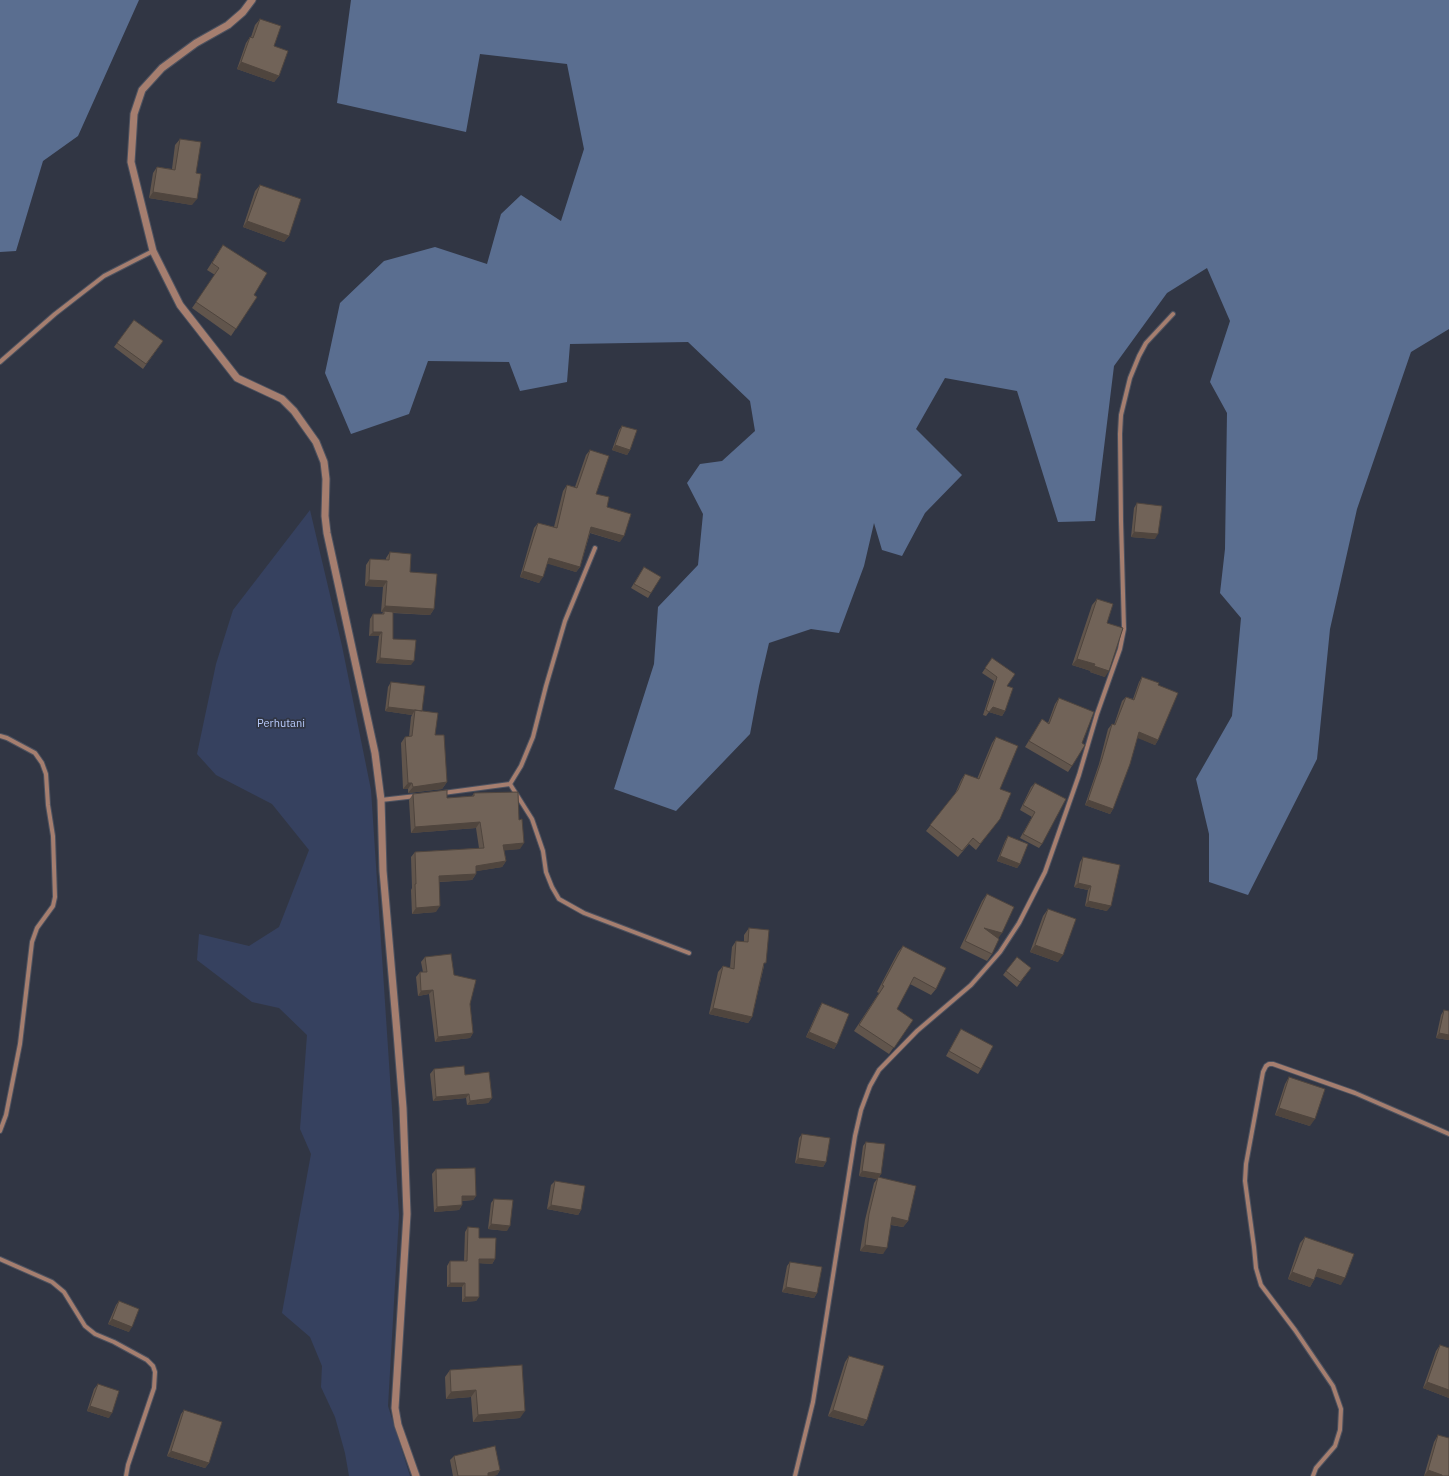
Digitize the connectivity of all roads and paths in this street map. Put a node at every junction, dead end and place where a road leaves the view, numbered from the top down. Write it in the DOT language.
graph roads {
  1 [pos="252,0"];
  2 [pos="152,251"];
  3 [pos="1172,314"];
  4 [pos="0,362"];
  5 [pos="595,548"];
  6 [pos="0,736"];
  7 [pos="510,784"];
  8 [pos="442,793"];
  9 [pos="419,796"];
  10 [pos="381,800"];
  11 [pos="689,953"];
  12 [pos="0,1132"];
  13 [pos="1449,1134"];
  14 [pos="0,1259"];
  15 [pos="126,1476"];
  16 [pos="416,1476"];
  17 [pos="795,1476"];
  18 [pos="1313,1476"];
  1 -- 2 [label="street"];
  2 -- 4 [label="street"];
  2 -- 10 [label="street"];
  3 -- 17 [label="street"];
  5 -- 7 [label="street"];
  6 -- 12 [label="street"];
  7 -- 8 [label="street"];
  7 -- 11 [label="street"];
  9 -- 10 [label="street"];
  10 -- 16 [label="street"];
  13 -- 18 [label="street"];
  14 -- 15 [label="street"];
}
